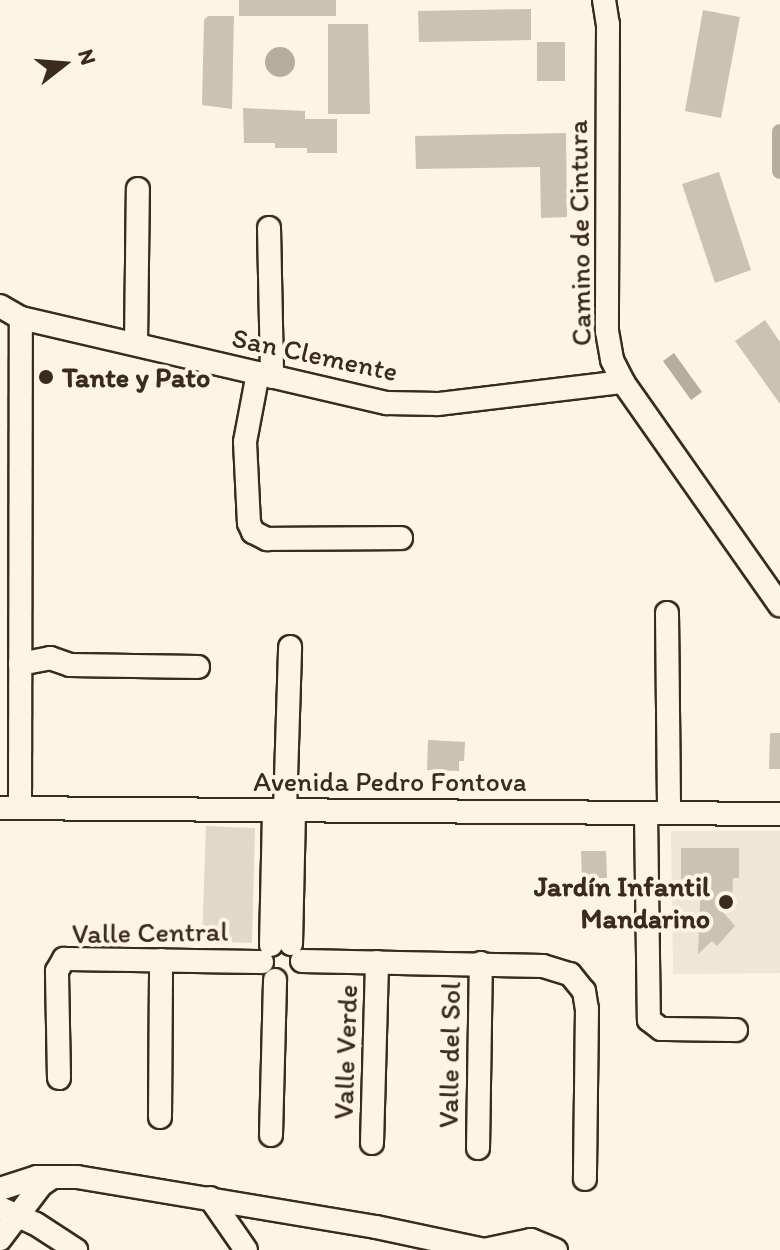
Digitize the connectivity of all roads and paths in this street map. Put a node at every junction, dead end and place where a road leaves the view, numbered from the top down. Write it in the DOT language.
graph roads {
  1 [pos="604,0"];
  2 [pos="138,189"];
  3 [pos="269,228"];
  4 [pos="0,306"];
  5 [pos="21,318"];
  6 [pos="136,344"];
  7 [pos="265,375"];
  8 [pos="623,382"];
  9 [pos="401,538"];
  10 [pos="780,605"];
  11 [pos="667,613"];
  12 [pos="290,647"];
  13 [pos="20,664"];
  14 [pos="198,667"];
  15 [pos="10,808"];
  16 [pos="284,810"];
  17 [pos="646,813"];
  18 [pos="669,813"];
  19 [pos="780,814"];
  20 [pos="280,958"];
  21 [pos="161,960"];
  22 [pos="377,962"];
  23 [pos="481,963"];
  24 [pos="736,1030"];
  25 [pos="59,1078"];
  26 [pos="160,1117"];
  27 [pos="271,1135"];
  28 [pos="372,1143"];
  29 [pos="478,1148"];
  30 [pos="53,1177"];
  31 [pos="585,1179"];
  32 [pos="0,1189"];
  33 [pos="9,1212"];
  34 [pos="233,1212"];
  35 [pos="0,1239"];
  36 [pos="76,1250"];
  37 [pos="246,1250"];
  38 [pos="556,1250"];
  1 -- 8 [label="street, Camino de Cintura"];
  2 -- 6 [label="street"];
  3 -- 7 [label="street"];
  4 -- 5 [label="street, San Clemente"];
  5 -- 6 [label="street, San Clemente"];
  5 -- 13 [label="street"];
  6 -- 7 [label="street, San Clemente"];
  7 -- 8 [label="street, San Clemente"];
  7 -- 9 [label="street"];
  8 -- 10 [label="street, Camino de Cintura"];
  11 -- 18 [label="street"];
  12 -- 16 [label="street"];
  13 -- 14 [label="street"];
  13 -- 15 [label="street"];
  15 -- 16 [label="street, Avenida Pedro Fontova"];
  16 -- 17 [label="street, Avenida Pedro Fontova"];
  16 -- 20 [label="street"];
  17 -- 18 [label="street, Avenida Pedro Fontova"];
  17 -- 24 [label="street"];
  18 -- 19 [label="street, Avenida Pedro Fontova"];
  20 -- 21 [label="street, Valle Central"];
  20 -- 22 [label="street, Valle Central"];
  20 -- 27 [label="street"];
  21 -- 25 [label="street, Valle Central"];
  21 -- 26 [label="street"];
  22 -- 23 [label="street, Valle Central"];
  22 -- 28 [label="street, Valle Verde"];
  23 -- 29 [label="street, Valle del Sol"];
  23 -- 31 [label="street, Valle Central"];
  30 -- 32 [label="street"];
  30 -- 33 [label="street"];
  30 -- 34 [label="street"];
  33 -- 35 [label="street"];
  33 -- 36 [label="street"];
  34 -- 37 [label="street"];
  34 -- 38 [label="street"];
}
